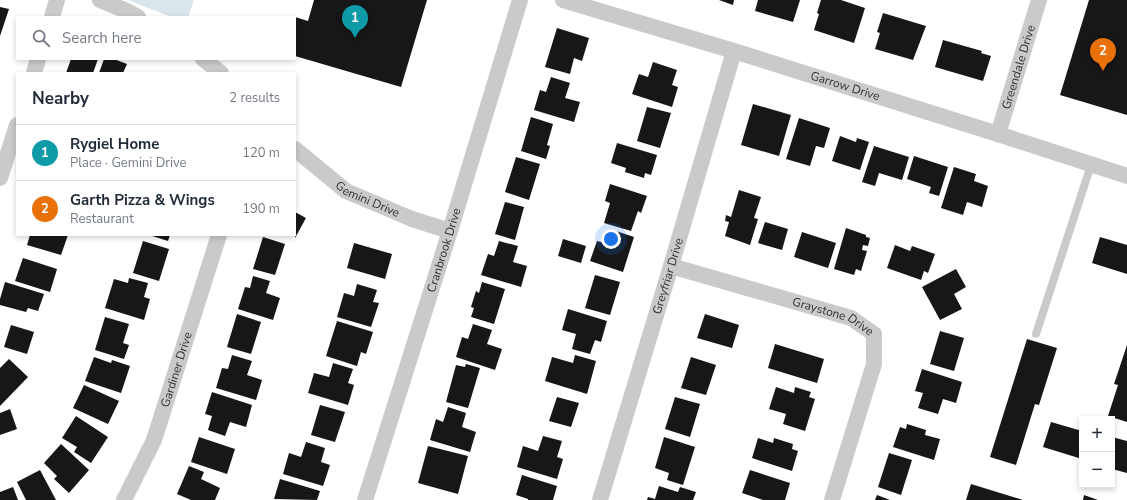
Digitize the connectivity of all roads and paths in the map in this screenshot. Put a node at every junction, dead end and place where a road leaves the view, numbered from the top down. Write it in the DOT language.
graph roads {
  1 [pos="57,0"];
  2 [pos="100,0"];
  3 [pos="520,0"];
  4 [pos="563,0"];
  5 [pos="1039,0"];
  6 [pos="52,16"];
  7 [pos="136,16"];
  8 [pos="734,51"];
  9 [pos="38,60"];
  10 [pos="204,60"];
  11 [pos="34,72"];
  12 [pos="220,72"];
  13 [pos="16,128"];
  14 [pos="998,134"];
  15 [pos="296,150"];
  16 [pos="1091,165"];
  17 [pos="1127,176"];
  18 [pos="0,178"];
  19 [pos="450,231"];
  20 [pos="219,236"];
  21 [pos="671,266"];
  22 [pos="1036,334"];
  23 [pos="124,500"];
  24 [pos="364,500"];
  25 [pos="600,500"];
  26 [pos="832,500"];
  1 -- 6 [label="street"];
  2 -- 7 [label="street"];
  3 -- 19 [label="street, Cranbrook Drive"];
  4 -- 8 [label="street, Garrow Drive"];
  5 -- 14 [label="street, Greendale Drive"];
  8 -- 14 [label="street, Garrow Drive"];
  8 -- 21 [label="street, Greyfriar Drive"];
  9 -- 11 [label="street"];
  10 -- 12 [label="street"];
  13 -- 18 [label="street"];
  14 -- 16 [label="street, Garrow Drive"];
  15 -- 19 [label="street, Gemini Drive"];
  16 -- 17 [label="street, Garrow Drive"];
  16 -- 22 [label="lane"];
  19 -- 24 [label="street, Cranbrook Drive"];
  20 -- 23 [label="street, Gardiner Drive"];
  21 -- 25 [label="street, Greyfriar Drive"];
  21 -- 26 [label="street, Graystone Drive"];
}
